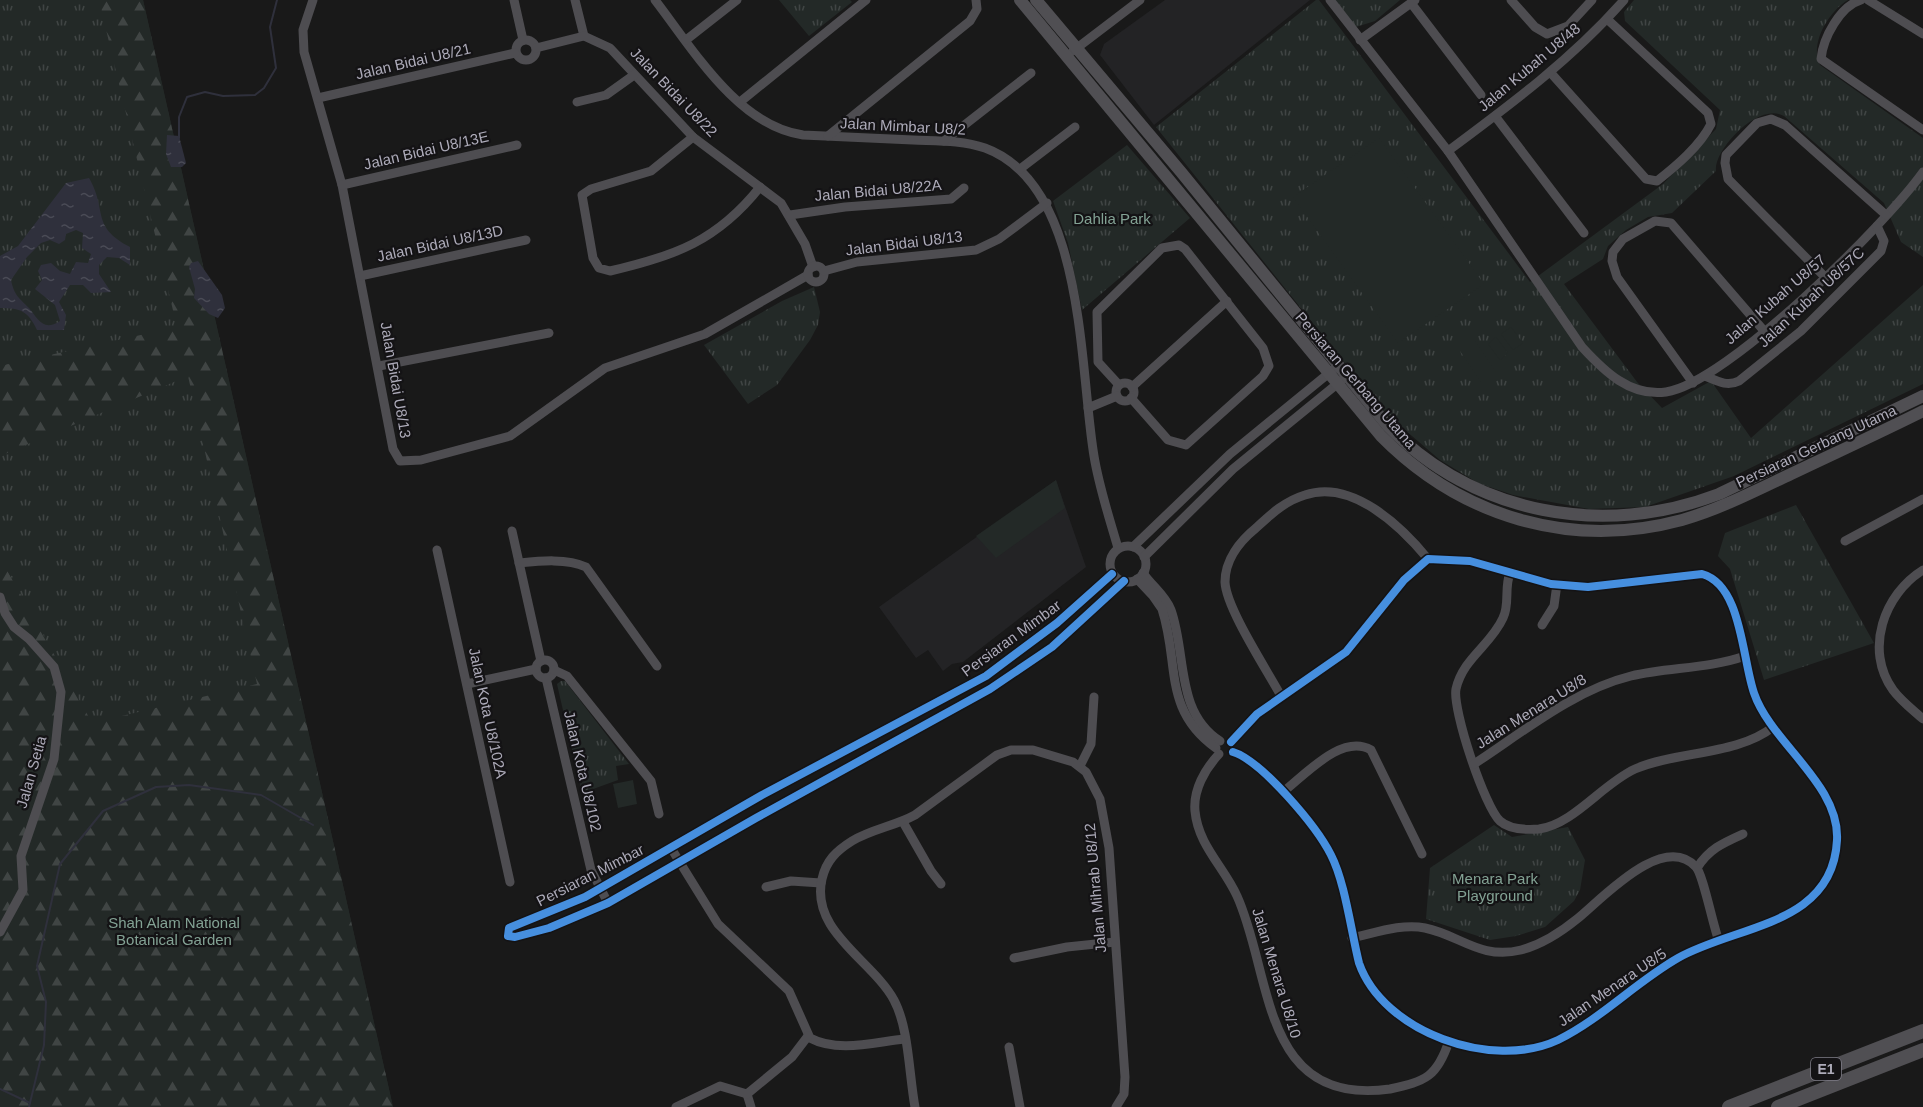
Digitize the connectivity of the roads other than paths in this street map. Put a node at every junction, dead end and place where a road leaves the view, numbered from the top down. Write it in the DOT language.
graph roads {
  1 [pos="313,0"];
  2 [pos="514,0"];
  3 [pos="575,0"];
  4 [pos="655,0"];
  5 [pos="737,0"];
  6 [pos="866,0"];
  7 [pos="976,0"];
  8 [pos="1020,0"];
  9 [pos="1036,0"];
  10 [pos="1140,0"];
  11 [pos="1330,0"];
  12 [pos="1511,0"];
  13 [pos="1592,0"];
  14 [pos="1624,0"];
  15 [pos="1862,0"];
  16 [pos="1868,0"];
  17 [pos="1413,2"];
  18 [pos="1607,19"];
  19 [pos="1923,34"];
  20 [pos="584,36"];
  21 [pos="523,40"];
  22 [pos="686,40"];
  23 [pos="1360,40"];
  24 [pos="536,48"];
  25 [pos="1071,52"];
  26 [pos="516,53"];
  27 [pos="1550,72"];
  28 [pos="1031,73"];
  29 [pos="634,75"];
  30 [pos="1481,95"];
  31 [pos="318,98"];
  32 [pos="577,102"];
  33 [pos="740,102"];
  34 [pos="1495,116"];
  35 [pos="1075,127"];
  36 [pos="1923,130"];
  37 [pos="828,136"];
  38 [pos="693,137"];
  39 [pos="944,141"];
  40 [pos="517,145"];
  41 [pos="1448,151"];
  42 [pos="1020,170"];
  43 [pos="1923,172"];
  44 [pos="342,185"];
  45 [pos="760,187"];
  46 [pos="964,188"];
  47 [pos="1047,203"];
  48 [pos="790,215"];
  49 [pos="1886,215"];
  50 [pos="1877,225"];
  51 [pos="1584,233"];
  52 [pos="526,240"];
  53 [pos="810,271"];
  54 [pos="824,271"];
  55 [pos="360,276"];
  56 [pos="1825,277"];
  57 [pos="1227,301"];
  58 [pos="1765,332"];
  59 [pos="549,333"];
  60 [pos="379,366"];
  61 [pos="1333,370"];
  62 [pos="1705,376"];
  63 [pos="1342,380"];
  64 [pos="1694,383"];
  65 [pos="1119,385"];
  66 [pos="1132,387"];
  67 [pos="1117,396"];
  68 [pos="1923,396"];
  69 [pos="1131,398"];
  70 [pos="1088,408"];
  71 [pos="1923,411"];
  72 [pos="1923,499"];
  73 [pos="512,531"];
  74 [pos="1845,541"];
  75 [pos="1133,546"];
  76 [pos="1118,548"];
  77 [pos="437,550"];
  78 [pos="1144,556"];
  79 [pos="1428,559"];
  80 [pos="519,563"];
  81 [pos="1923,570"];
  82 [pos="1510,573"];
  83 [pos="1112,574"];
  84 [pos="1140,576"];
  85 [pos="1124,581"];
  86 [pos="1557,585"];
  87 [pos="0,597"];
  88 [pos="1542,625"];
  89 [pos="1745,656"];
  90 [pos="538,665"];
  91 [pos="657,666"];
  92 [pos="554,670"];
  93 [pos="546,678"];
  94 [pos="466,684"];
  95 [pos="1281,696"];
  96 [pos="1094,697"];
  97 [pos="1923,719"];
  98 [pos="1773,727"];
  99 [pos="1232,747"];
  100 [pos="1218,748"];
  101 [pos="1474,764"];
  102 [pos="1080,766"];
  103 [pos="1283,792"];
  104 [pos="660,814"];
  105 [pos="903,822"];
  106 [pos="1743,834"];
  107 [pos="671,848"];
  108 [pos="1422,854"];
  109 [pos="681,861"];
  110 [pos="1697,868"];
  111 [pos="510,882"];
  112 [pos="821,883"];
  113 [pos="941,884"];
  114 [pos="766,887"];
  115 [pos="600,888"];
  116 [pos="608,903"];
  117 [pos="0,932"];
  118 [pos="1352,938"];
  119 [pos="1719,940"];
  120 [pos="1115,942"];
  121 [pos="1014,958"];
  122 [pos="1923,1031"];
  123 [pos="808,1036"];
  124 [pos="904,1038"];
  125 [pos="1449,1041"];
  126 [pos="1009,1047"];
  127 [pos="1923,1050"];
  128 [pos="747,1094"];
  129 [pos="676,1107"];
  130 [pos="751,1107"];
  131 [pos="915,1107"];
  132 [pos="1020,1107"];
  133 [pos="1116,1107"];
  134 [pos="1729,1107"];
  135 [pos="1778,1107"];
  1 -- 31 [label="street, Jalan Bidai U8/13"];
  2 -- 21 [label="street"];
  3 -- 20 [label="street"];
  4 -- 22 [label="street, Jalan Mimbar U8/2"];
  5 -- 22 [label="street"];
  6 -- 33 [label="street"];
  7 -- 37 [label="street"];
  8 -- 25 [label="main road, Persiaran Gerbang Utama"];
  9 -- 25 [label="main road, Persiaran Gerbang Utama"];
  10 -- 25 [label="street"];
  11 -- 23 [label="street, Jalan Kubah U8/57"];
  12 -- 13 [label="street"];
  14 -- 18 [label="street, Jalan Kubah U8/48"];
  15 -- 36 [label="street"];
  16 -- 19 [label="street"];
  17 -- 23 [label="street"];
  17 -- 30 [label="street"];
  18 -- 27 [label="street, Jalan Kubah U8/48"];
  18 -- 27 [label="street"];
  20 -- 24 [label="street"];
  20 -- 29 [label="street, Jalan Bidai U8/22"];
  21 -- 24 [label="street"];
  21 -- 26 [label="street"];
  22 -- 33 [label="street, Jalan Mimbar U8/2"];
  23 -- 41 [label="street, Jalan Kubah U8/57"];
  24 -- 26 [label="street"];
  25 -- 61 [label="main road, Persiaran Gerbang Utama"];
  26 -- 31 [label="street, Jalan Bidai U8/21"];
  27 -- 34 [label="street, Jalan Kubah U8/48"];
  28 -- 39 [label="street"];
  29 -- 32 [label="street"];
  29 -- 38 [label="street, Jalan Bidai U8/22"];
  31 -- 44 [label="street, Jalan Bidai U8/13"];
  33 -- 37 [label="street, Jalan Mimbar U8/2"];
  34 -- 41 [label="street, Jalan Kubah U8/48"];
  34 -- 51 [label="street"];
  35 -- 42 [label="street"];
  37 -- 39 [label="street, Jalan Mimbar U8/2"];
  38 -- 45 [label="street, Jalan Bidai U8/22"];
  38 -- 45 [label="street"];
  39 -- 42 [label="street, Jalan Mimbar U8/2"];
  40 -- 44 [label="street, Jalan Bidai U8/13E"];
  41 -- 64 [label="street, Jalan Kubah U8/57"];
  42 -- 47 [label="street, Jalan Mimbar U8/2"];
  43 -- 49 [label="street, Jalan Kubah U8/57"];
  44 -- 55 [label="street, Jalan Bidai U8/13"];
  45 -- 48 [label="street, Jalan Bidai U8/22"];
  46 -- 48 [label="street, Jalan Bidai U8/22A"];
  47 -- 54 [label="street, Jalan Bidai U8/13"];
  47 -- 70 [label="street, Jalan Mimbar U8/2"];
  48 -- 53 [label="street, Jalan Bidai U8/22"];
  49 -- 50 [label="street, Jalan Kubah U8/57"];
  49 -- 56 [label="street"];
  50 -- 56 [label="street, Jalan Kubah U8/57"];
  50 -- 62 [label="street, Jalan Kubah U8/57C"];
  52 -- 55 [label="street, Jalan Bidai U8/13D"];
  53 -- 54 [label="street"];
  53 -- 54 [label="street"];
  53 -- 60 [label="street, Jalan Bidai U8/13"];
  55 -- 60 [label="street, Jalan Bidai U8/13"];
  56 -- 58 [label="street, Jalan Kubah U8/57"];
  57 -- 65 [label="street"];
  57 -- 66 [label="street"];
  57 -- 69 [label="street"];
  58 -- 62 [label="street, Jalan Kubah U8/57"];
  58 -- 64 [label="street"];
  59 -- 60 [label="street"];
  61 -- 63 [label="main road, Persiaran Gerbang Utama"];
  61 -- 75 [label="street"];
  62 -- 64 [label="street, Jalan Kubah U8/57"];
  63 -- 68 [label="main road, Persiaran Gerbang Utama"];
  63 -- 71 [label="main road, Persiaran Gerbang Utama"];
  63 -- 78 [label="street"];
  65 -- 66 [label="street"];
  65 -- 67 [label="street"];
  66 -- 69 [label="street"];
  67 -- 69 [label="street"];
  67 -- 70 [label="street"];
  70 -- 76 [label="street, Jalan Mimbar U8/2"];
  72 -- 74 [label="street"];
  73 -- 80 [label="street"];
  75 -- 76 [label="street"];
  75 -- 78 [label="street"];
  76 -- 83 [label="street"];
  77 -- 94 [label="street, Jalan Kota U8/102A"];
  78 -- 84 [label="street"];
  79 -- 82 [label="street, Jalan Menara U8/5"];
  79 -- 95 [label="street"];
  79 -- 95 [label="street"];
  80 -- 90 [label="street"];
  80 -- 91 [label="street"];
  81 -- 97 [label="street"];
  82 -- 86 [label="street, Jalan Menara U8/5"];
  82 -- 101 [label="street"];
  83 -- 85 [label="street"];
  83 -- 107 [label="street, Persiaran Mimbar"];
  84 -- 85 [label="street"];
  84 -- 100 [label="street"];
  85 -- 109 [label="street, Persiaran Mimbar"];
  86 -- 88 [label="street"];
  86 -- 89 [label="street, Jalan Menara U8/5"];
  87 -- 117 [label="street, Jalan Setia"];
  89 -- 98 [label="street, Jalan Menara U8/5"];
  89 -- 101 [label="street, Jalan Menara U8/8"];
  90 -- 92 [label="street"];
  90 -- 93 [label="street"];
  90 -- 94 [label="street"];
  92 -- 93 [label="street"];
  92 -- 104 [label="street"];
  93 -- 115 [label="street, Jalan Kota U8/102"];
  94 -- 111 [label="street, Jalan Kota U8/102A"];
  95 -- 99 [label="street"];
  96 -- 102 [label="street"];
  98 -- 101 [label="street"];
  98 -- 119 [label="street, Jalan Menara U8/5"];
  99 -- 100 [label="street"];
  99 -- 100 [label="street"];
  99 -- 103 [label="street, Jalan Menara U8/5"];
  100 -- 125 [label="street, Jalan Menara U8/10"];
  102 -- 105 [label="street"];
  102 -- 120 [label="street, Jalan Mihrab U8/12"];
  103 -- 108 [label="street"];
  103 -- 118 [label="street, Jalan Menara U8/5"];
  105 -- 112 [label="street"];
  105 -- 113 [label="street"];
  106 -- 110 [label="street"];
  107 -- 109 [label="street"];
  107 -- 115 [label="street, Persiaran Mimbar"];
  109 -- 116 [label="street, Persiaran Mimbar"];
  109 -- 123 [label="street"];
  110 -- 118 [label="street"];
  110 -- 119 [label="street"];
  112 -- 114 [label="street"];
  112 -- 124 [label="street"];
  115 -- 116 [label="street, Jalan Kota U8/102"];
  115 -- 116 [label="street, Persiaran Mimbar"];
  118 -- 125 [label="street, Jalan Menara U8/5"];
  119 -- 125 [label="street, Jalan Menara U8/5"];
  120 -- 121 [label="street"];
  120 -- 133 [label="street, Jalan Mihrab U8/12"];
  122 -- 134 [label="highway, E1"];
  123 -- 124 [label="street"];
  123 -- 128 [label="street"];
  124 -- 131 [label="street"];
  126 -- 132 [label="street"];
  127 -- 135 [label="highway, E1"];
  128 -- 129 [label="street"];
  128 -- 130 [label="street"];
}
